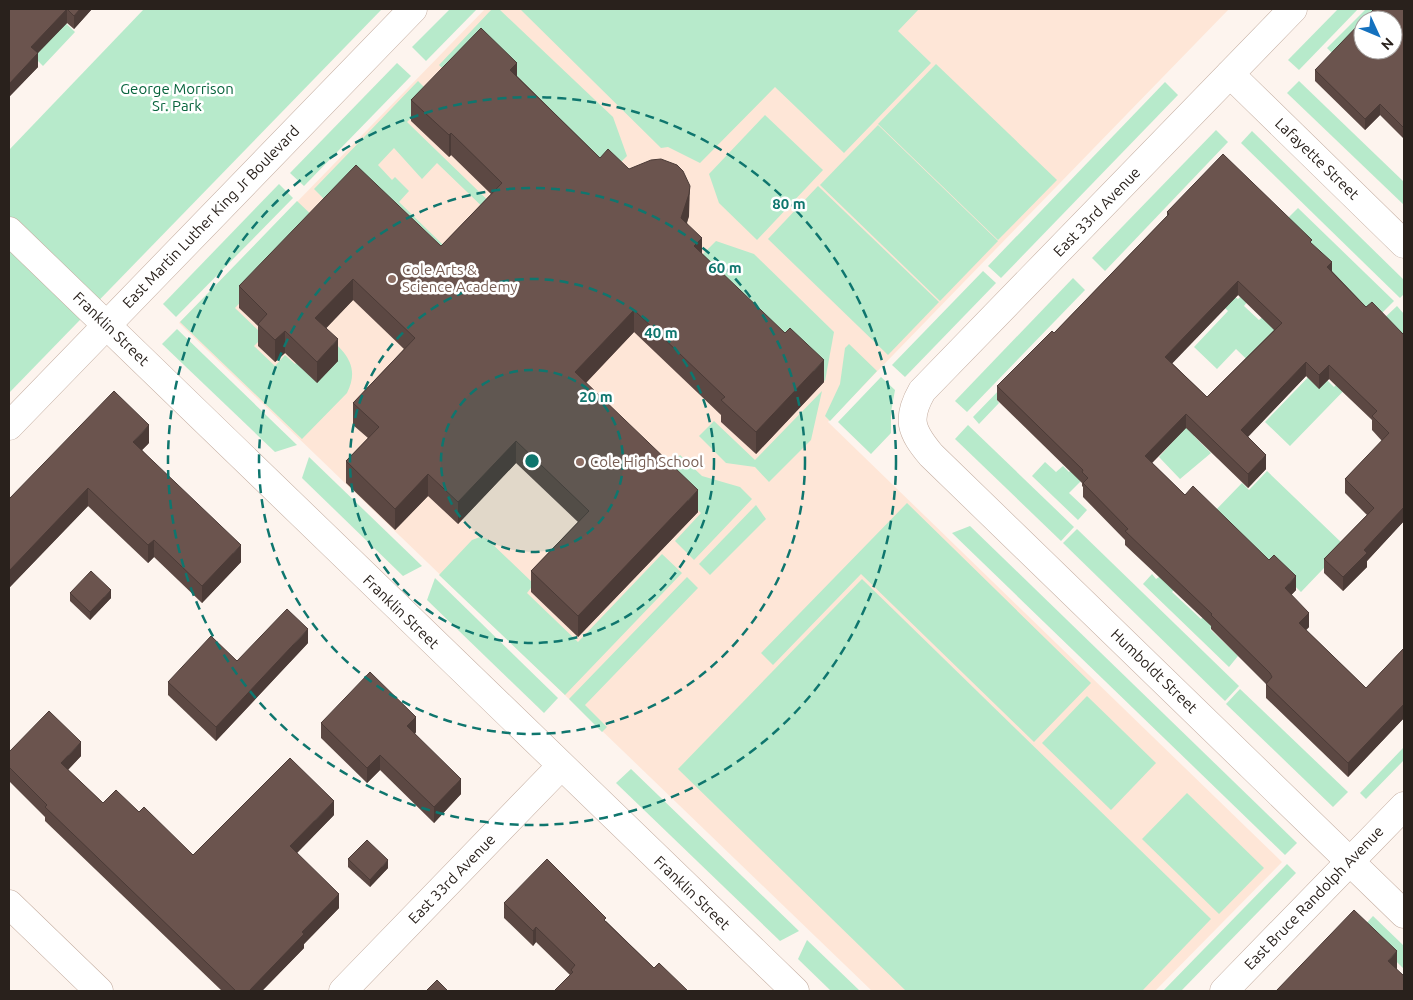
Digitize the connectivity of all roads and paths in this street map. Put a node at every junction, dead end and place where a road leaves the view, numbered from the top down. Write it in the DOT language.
graph roads {
  1 [pos="413,9"];
  2 [pos="1294,9"];
  3 [pos="1230,74"];
  4 [pos="9,231"];
  5 [pos="1404,244"];
  6 [pos="106,325"];
  7 [pos="912,422"];
  8 [pos="9,426"];
  9 [pos="561,766"];
  10 [pos="1404,806"];
  11 [pos="1350,862"];
  12 [pos="9,904"];
  13 [pos="1404,914"];
  14 [pos="99,991"];
  15 [pos="343,991"];
  16 [pos="795,991"];
  17 [pos="1224,991"];
  1 -- 6 [label="street, East Martin Luther King Jr Boulevard"];
  2 -- 3 [label="street, East 33rd Avenue"];
  3 -- 5 [label="street, Lafayette Street"];
  3 -- 7 [label="street, East 33rd Avenue"];
  4 -- 6 [label="street, Franklin Street"];
  6 -- 8 [label="street, East Martin Luther King Jr Boulevard"];
  6 -- 9 [label="street, Franklin Street"];
  7 -- 11 [label="street, Humboldt Street"];
  9 -- 15 [label="street, East 33rd Avenue"];
  9 -- 16 [label="street, Franklin Street"];
  10 -- 11 [label="street, East Bruce Randolph Avenue"];
  11 -- 13 [label="street, Humboldt Street"];
  11 -- 17 [label="street, East Bruce Randolph Avenue"];
  12 -- 14 [label="street"];
}
